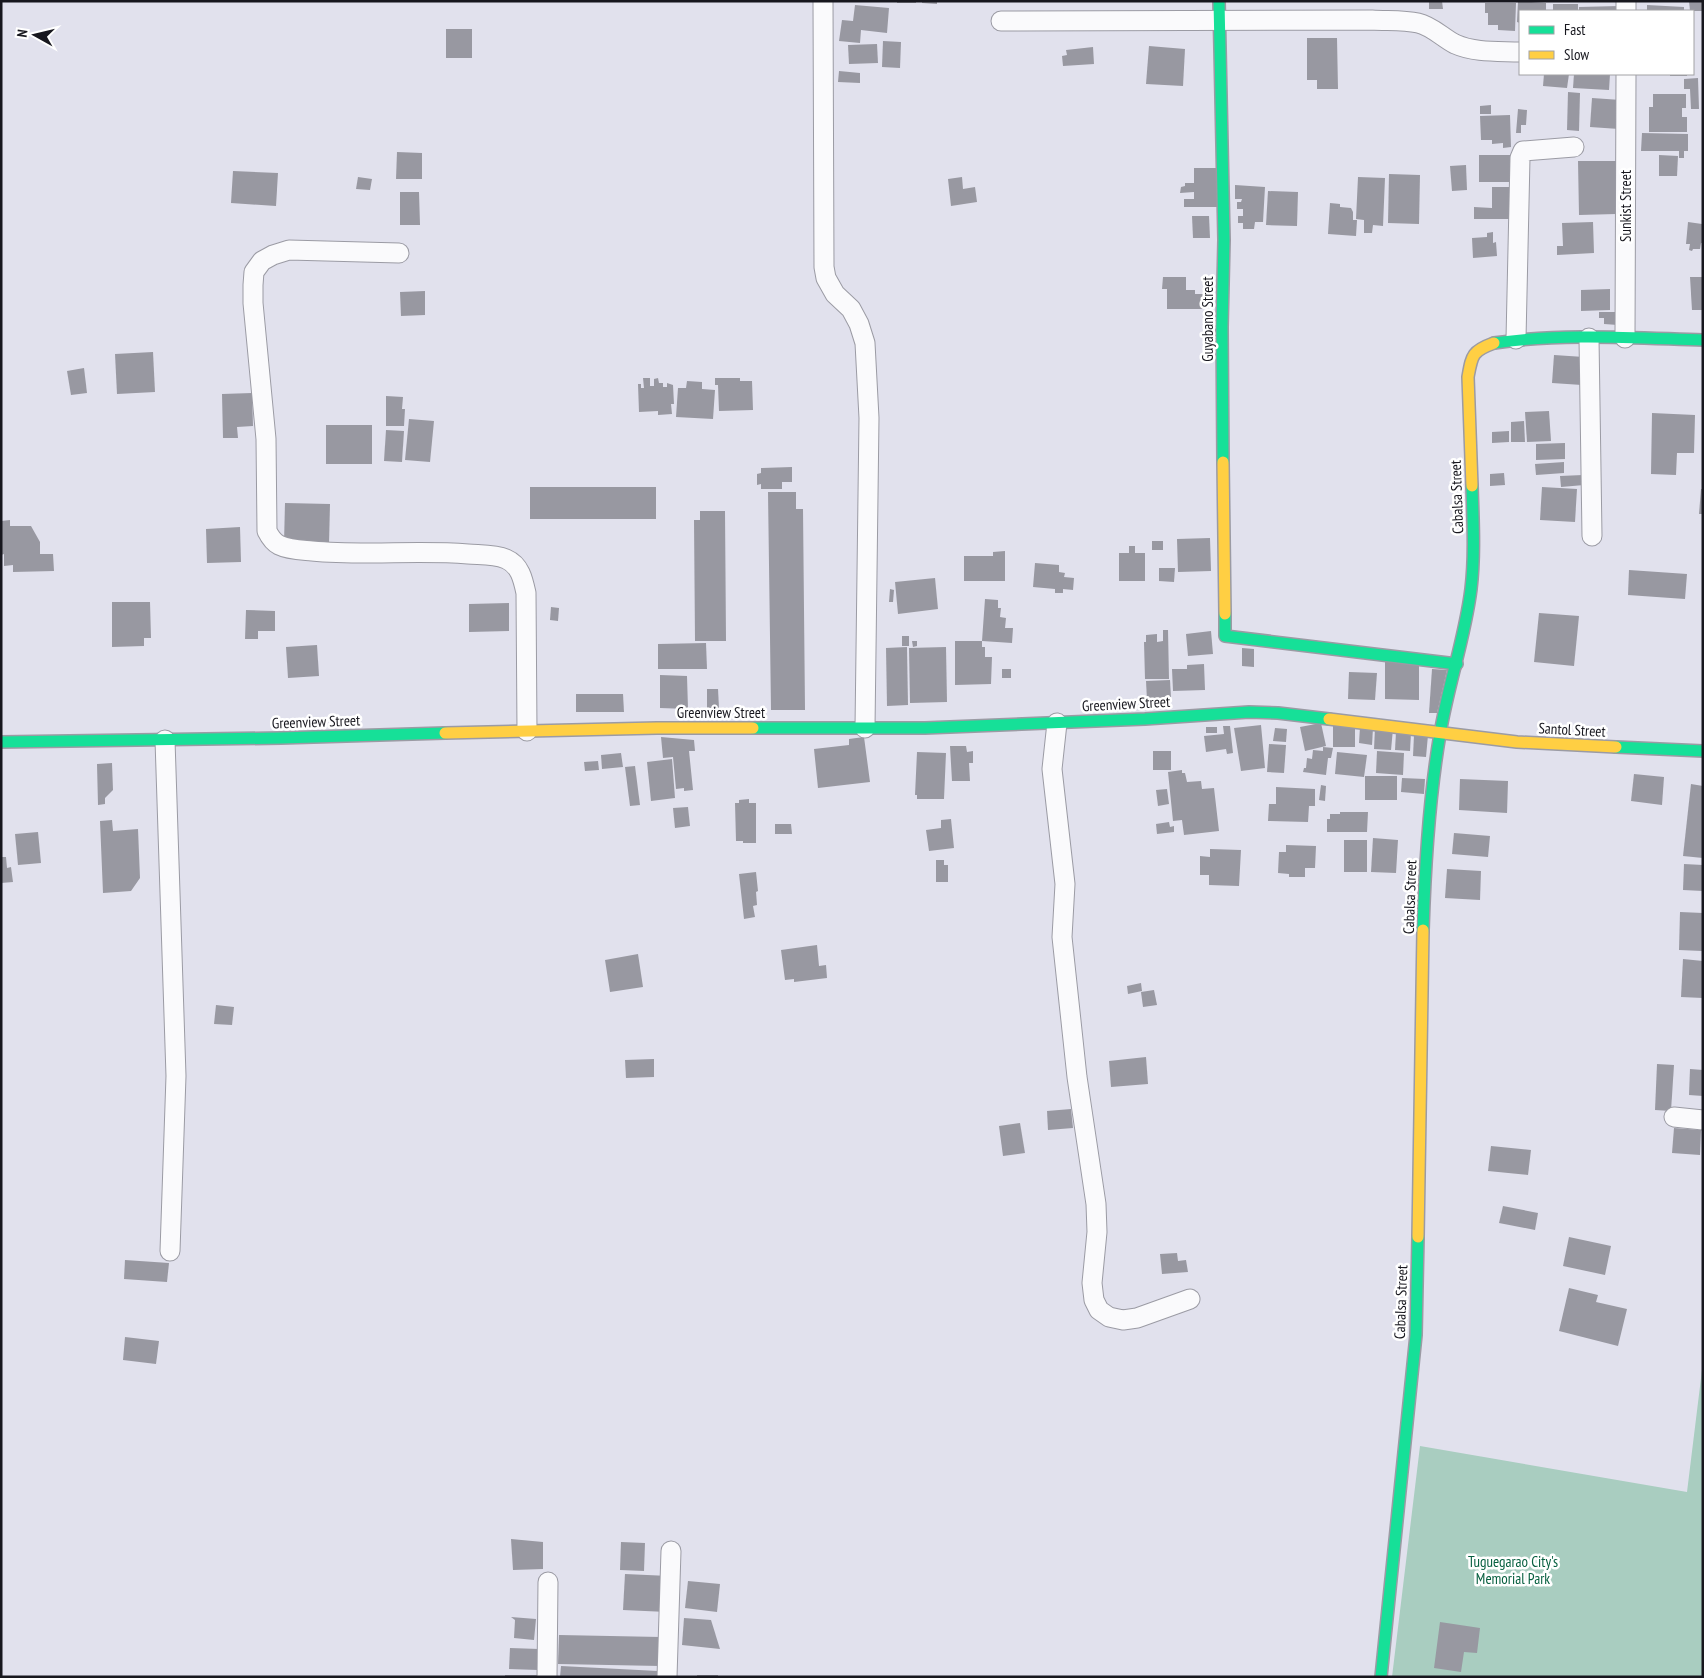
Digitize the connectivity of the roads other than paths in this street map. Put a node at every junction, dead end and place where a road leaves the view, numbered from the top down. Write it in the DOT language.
graph roads {
  1 [pos="823,1"];
  2 [pos="1218,11"];
  3 [pos="1001,21"];
  4 [pos="1519,52"];
  5 [pos="1626,75"];
  6 [pos="1574,147"];
  7 [pos="399,254"];
  8 [pos="1589,338"];
  9 [pos="1625,338"];
  10 [pos="1516,339"];
  11 [pos="1703,340"];
  12 [pos="1592,536"];
  13 [pos="1457,664"];
  14 [pos="1057,723"];
  15 [pos="865,728"];
  16 [pos="527,731"];
  17 [pos="1440,733"];
  18 [pos="165,740"];
  19 [pos="1,742"];
  20 [pos="1703,751"];
  21 [pos="1674,1117"];
  22 [pos="1703,1120"];
  23 [pos="170,1251"];
  24 [pos="1190,1298"];
  25 [pos="671,1551"];
  26 [pos="548,1582"];
  27 [pos="547,1677"];
  28 [pos="667,1677"];
  29 [pos="1381,1677"];
  1 -- 15 [label="street"];
  2 -- 3 [label="street"];
  2 -- 4 [label="street"];
  2 -- 13 [label="street, Guyabano Street"];
  5 -- 9 [label="street, Sunkist Street"];
  6 -- 10 [label="street"];
  7 -- 16 [label="street"];
  8 -- 9 [label="street, Cabalsa Street"];
  8 -- 10 [label="street, Cabalsa Street"];
  8 -- 12 [label="street"];
  9 -- 11 [label="street, Cabalsa Street"];
  10 -- 13 [label="street, Cabalsa Street"];
  13 -- 17 [label="street, Cabalsa Street"];
  14 -- 15 [label="street, Greenview Street"];
  14 -- 17 [label="street, Greenview Street"];
  14 -- 24 [label="street"];
  15 -- 16 [label="street, Greenview Street"];
  16 -- 18 [label="street, Greenview Street"];
  17 -- 20 [label="street, Santol Street"];
  17 -- 29 [label="street, Cabalsa Street"];
  18 -- 19 [label="street, Greenview Street"];
  18 -- 23 [label="street"];
  21 -- 22 [label="street"];
  25 -- 28 [label="street"];
  26 -- 27 [label="street"];
}
